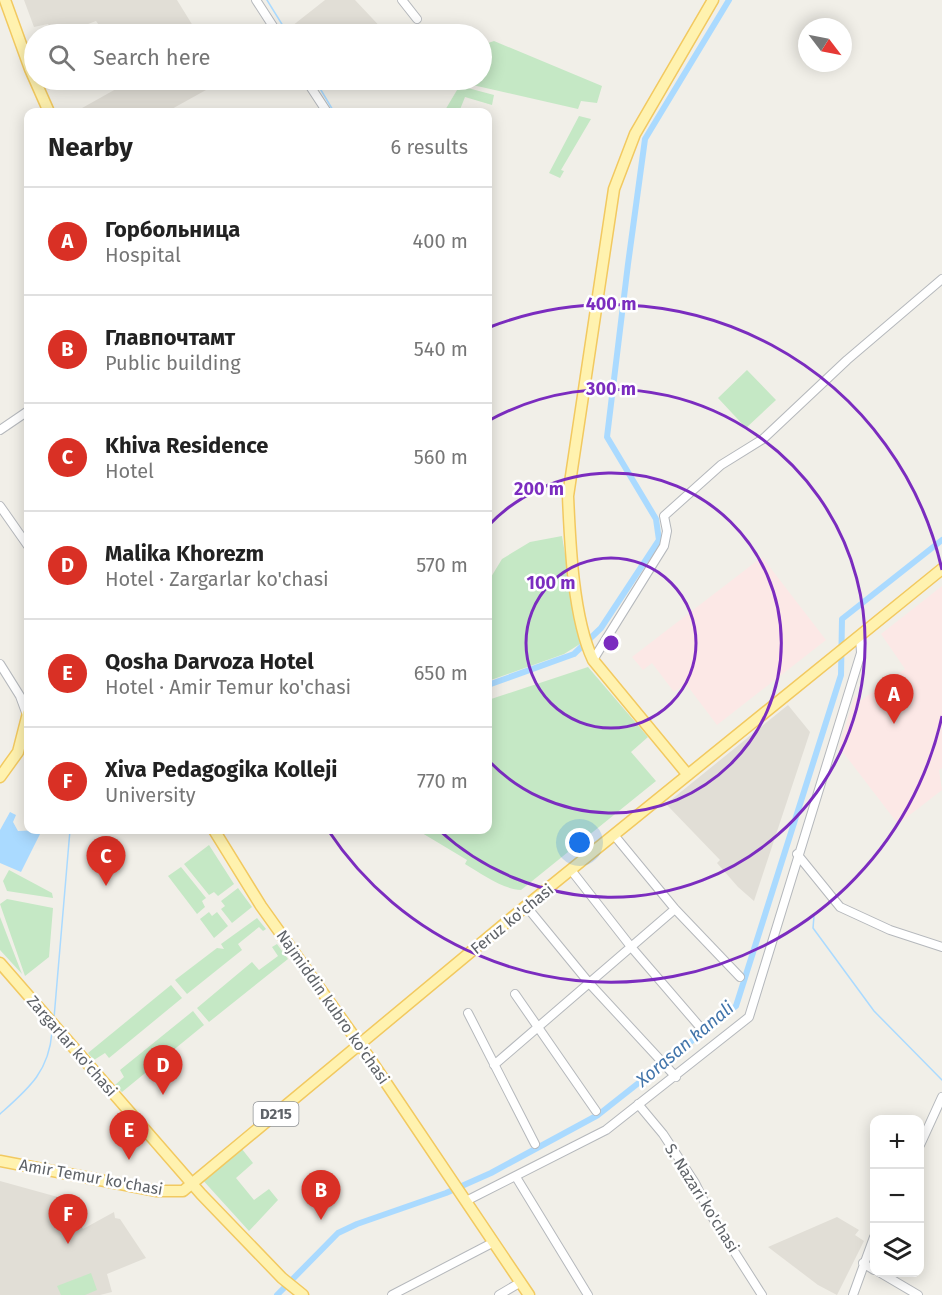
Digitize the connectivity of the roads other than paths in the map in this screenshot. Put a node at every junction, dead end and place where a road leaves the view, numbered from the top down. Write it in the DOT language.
graph roads {
  1 [pos="5,0"];
  2 [pos="256,0"];
  3 [pos="402,0"];
  4 [pos="713,0"];
  5 [pos="417,19"];
  6 [pos="272,24"];
  7 [pos="24,52"];
  8 [pos="39,90"];
  9 [pos="313,90"];
  10 [pos="47,108"];
  11 [pos="324,108"];
  12 [pos="942,279"];
  13 [pos="24,414"];
  14 [pos="0,430"];
  15 [pos="0,507"];
  16 [pos="24,540"];
  17 [pos="942,569"];
  18 [pos="856,639"];
  19 [pos="591,655"];
  20 [pos="0,664"];
  21 [pos="24,707"];
  22 [pos="24,729"];
  23 [pos="688,775"];
  24 [pos="0,777"];
  25 [pos="217,834"];
  26 [pos="614,835"];
  27 [pos="797,854"];
  28 [pos="571,870"];
  29 [pos="526,906"];
  30 [pos="675,909"];
  31 [pos="942,947"];
  32 [pos="633,948"];
  33 [pos="0,963"];
  34 [pos="740,976"];
  35 [pos="590,984"];
  36 [pos="515,994"];
  37 [pos="468,1013"];
  38 [pos="700,1027"];
  39 [pos="540,1028"];
  40 [pos="360,1044"];
  41 [pos="494,1065"];
  42 [pos="673,1074"];
  43 [pos="942,1097"];
  44 [pos="638,1104"];
  45 [pos="596,1112"];
  46 [pos="924,1136"];
  47 [pos="535,1144"];
  48 [pos="0,1161"];
  49 [pos="516,1177"];
  50 [pos="192,1183"];
  51 [pos="466,1202"];
  52 [pos="494,1242"];
  53 [pos="870,1246"];
  54 [pos="863,1263"];
  55 [pos="870,1267"];
  56 [pos="887,1277"];
  57 [pos="521,1282"];
  58 [pos="296,1293"];
  59 [pos="392,1295"];
  60 [pos="499,1295"];
  61 [pos="529,1295"];
  62 [pos="588,1295"];
  63 [pos="762,1295"];
  64 [pos="853,1295"];
  65 [pos="918,1295"];
  1 -- 7 [label="main road"];
  2 -- 6 [label="street"];
  3 -- 5 [label="street"];
  4 -- 19 [label="main road"];
  8 -- 10 [label="main road"];
  9 -- 11 [label="street"];
  12 -- 19 [label="street"];
  13 -- 14 [label="street"];
  15 -- 16 [label="street"];
  17 -- 18 [label="main road, Feruz ko'chasi"];
  18 -- 23 [label="main road, Feruz ko'chasi"];
  18 -- 27 [label="street"];
  19 -- 23 [label="main road"];
  20 -- 21 [label="street"];
  22 -- 24 [label="main road"];
  23 -- 26 [label="main road, Feruz ko'chasi"];
  25 -- 40 [label="main road, Najmiddin kubro ko'chasi"];
  26 -- 28 [label="main road, Feruz ko'chasi"];
  26 -- 30 [label="street"];
  27 -- 31 [label="street"];
  27 -- 42 [label="street"];
  28 -- 29 [label="main road, Feruz ko'chasi"];
  28 -- 32 [label="street"];
  29 -- 35 [label="street"];
  29 -- 40 [label="main road, Feruz ko'chasi"];
  30 -- 32 [label="street"];
  30 -- 34 [label="street"];
  32 -- 35 [label="street"];
  32 -- 38 [label="street"];
  33 -- 50 [label="main road, Zargarlar ko'chasi"];
  35 -- 39 [label="street"];
  35 -- 42 [label="street"];
  36 -- 39 [label="street"];
  37 -- 41 [label="street"];
  39 -- 41 [label="street"];
  39 -- 45 [label="street"];
  40 -- 50 [label="main road, Feruz ko'chasi / D215"];
  40 -- 51 [label="main road, Najmiddin kubro ko'chasi"];
  41 -- 47 [label="street"];
  42 -- 44 [label="street"];
  43 -- 46 [label="street"];
  44 -- 49 [label="street"];
  44 -- 63 [label="street, S. Nazari ko'chasi"];
  48 -- 50 [label="main road, Amir Temur ko'chasi"];
  49 -- 51 [label="street"];
  49 -- 62 [label="street"];
  50 -- 58 [label="main road"];
  51 -- 52 [label="main road"];
  52 -- 57 [label="main road"];
  52 -- 59 [label="street"];
  53 -- 54 [label="street"];
  54 -- 55 [label="street"];
  54 -- 64 [label="street"];
  56 -- 65 [label="street"];
  57 -- 60 [label="street"];
  57 -- 61 [label="main road"];
}
